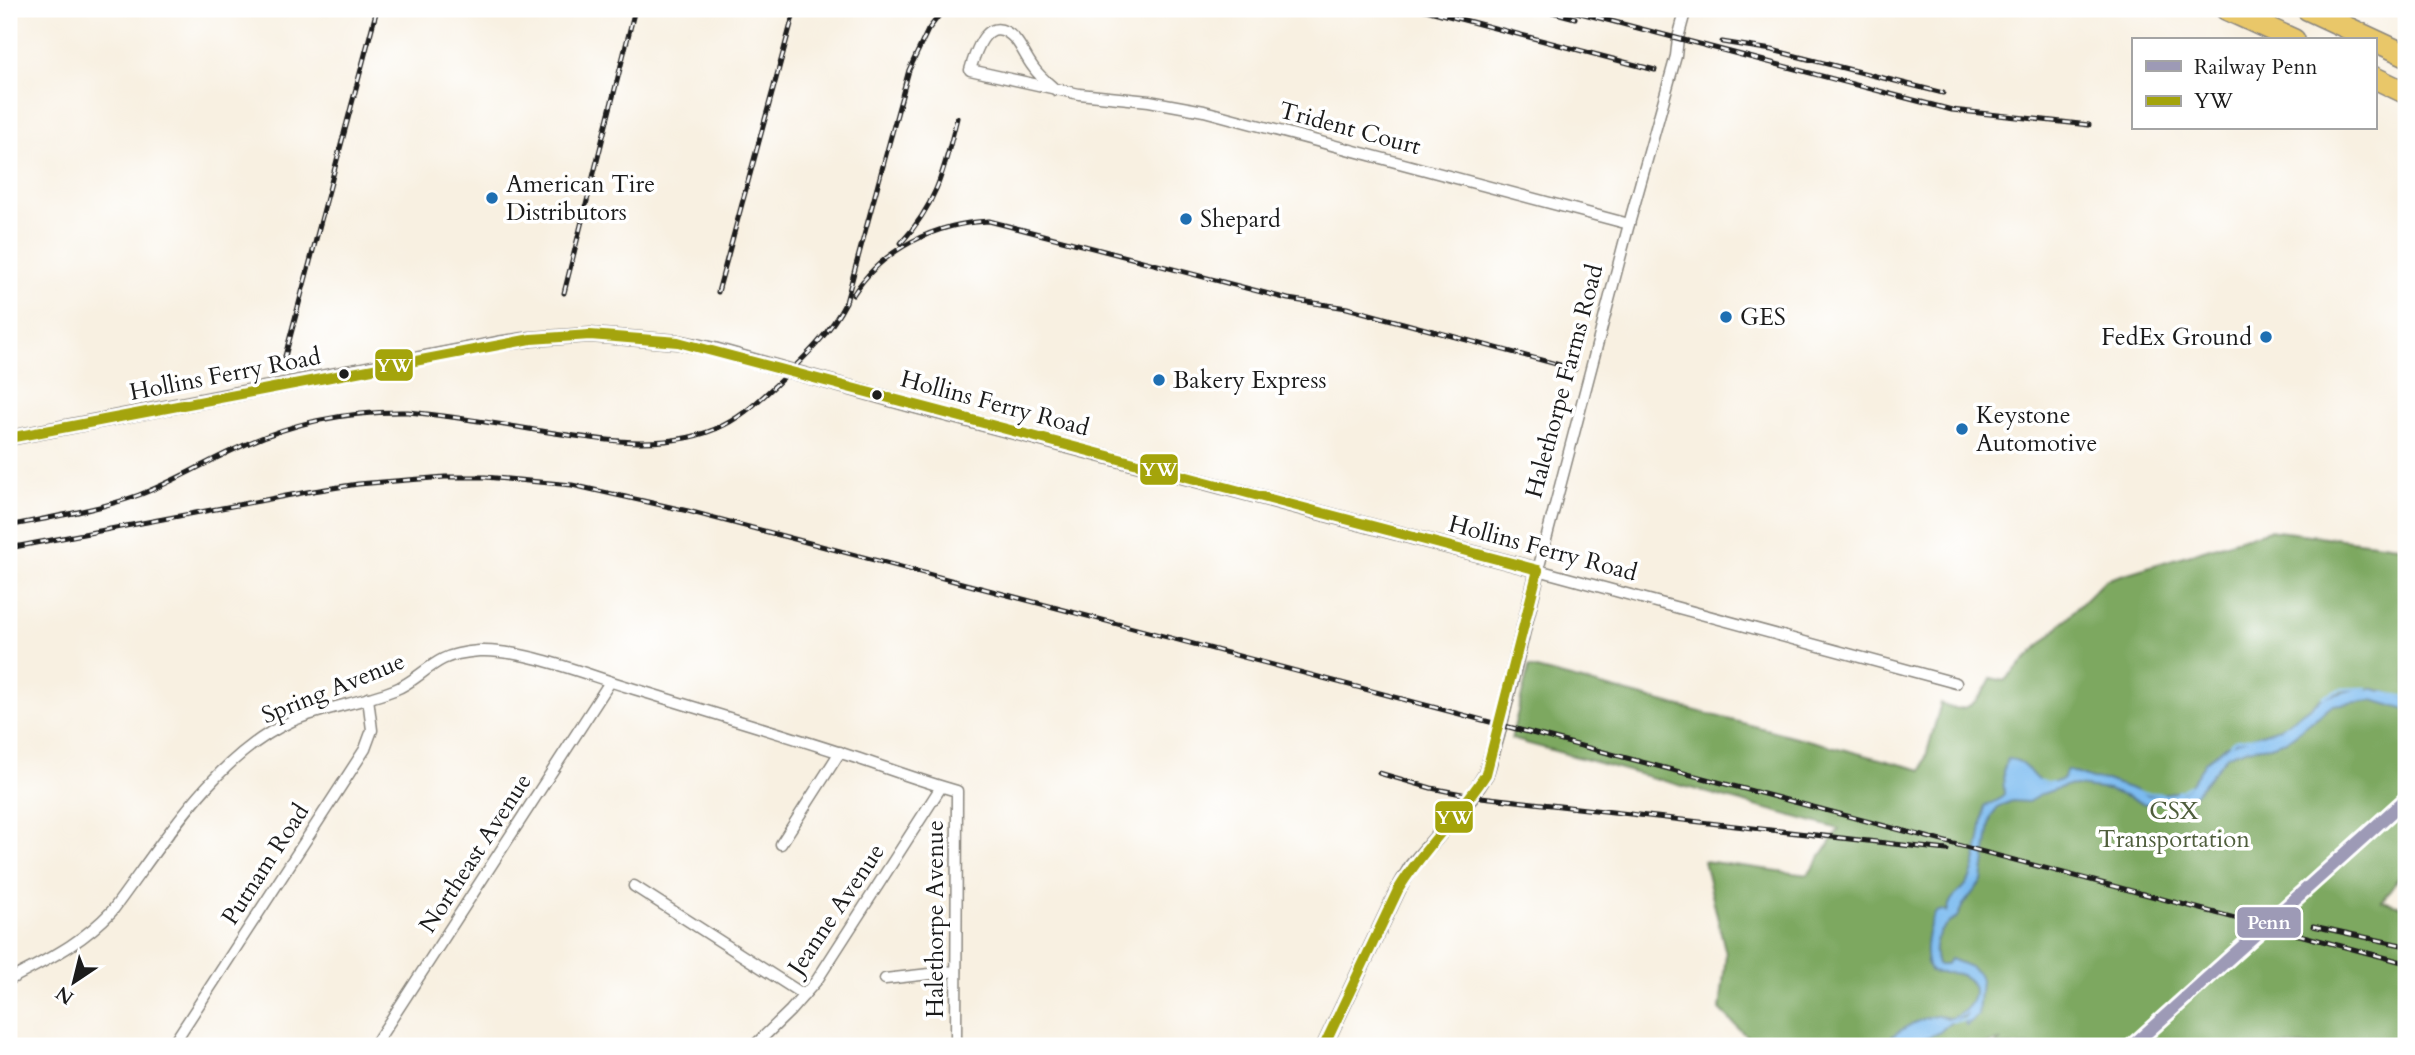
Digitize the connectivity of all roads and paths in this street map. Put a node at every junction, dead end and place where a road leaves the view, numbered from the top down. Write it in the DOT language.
graph roads {
  1 [pos="2226,9"];
  2 [pos="2307,9"];
  3 [pos="1684,16"];
  4 [pos="2290,38"];
  5 [pos="2369,38"];
  6 [pos="2376,41"];
  7 [pos="2406,55"];
  8 [pos="2376,78"];
  9 [pos="1056,90"];
  10 [pos="2406,93"];
  11 [pos="1629,224"];
  12 [pos="9,438"];
  13 [pos="1538,570"];
  14 [pos="610,682"];
  15 [pos="1956,683"];
  16 [pos="368,698"];
  17 [pos="840,752"];
  18 [pos="941,787"];
  19 [pos="957,791"];
  20 [pos="781,844"];
  21 [pos="634,886"];
  22 [pos="956,971"];
  23 [pos="885,979"];
  24 [pos="9,980"];
  25 [pos="804,995"];
  26 [pos="172,1046"];
  27 [pos="374,1046"];
  28 [pos="754,1046"];
  29 [pos="956,1046"];
  30 [pos="1324,1046"];
  1 -- 4 [label="highway"];
  2 -- 5 [label="highway"];
  3 -- 11 [label="street, Halethorpe Farms Road"];
  6 -- 7 [label="highway"];
  8 -- 10 [label="highway"];
  9 -- 9 [label="street, Trident Court"];
  9 -- 11 [label="street, Trident Court"];
  11 -- 13 [label="street, Halethorpe Farms Road"];
  12 -- 13 [label="street, Hollins Ferry Road"];
  13 -- 15 [label="street, Hollins Ferry Road"];
  13 -- 30 [label="street, Halethorpe Farms Road"];
  14 -- 16 [label="street, Spring Avenue"];
  14 -- 17 [label="street, Spring Avenue"];
  14 -- 27 [label="street, Northeast Avenue"];
  16 -- 24 [label="street, Spring Avenue"];
  16 -- 26 [label="street, Putnam Road"];
  17 -- 18 [label="street, Spring Avenue"];
  17 -- 20 [label="street"];
  18 -- 19 [label="street, Spring Avenue"];
  18 -- 25 [label="street, Jeanne Avenue"];
  19 -- 22 [label="street, Halethorpe Avenue"];
  21 -- 25 [label="street"];
  22 -- 23 [label="street"];
  22 -- 29 [label="street, Halethorpe Avenue"];
  25 -- 28 [label="street, Jeanne Avenue"];
}
